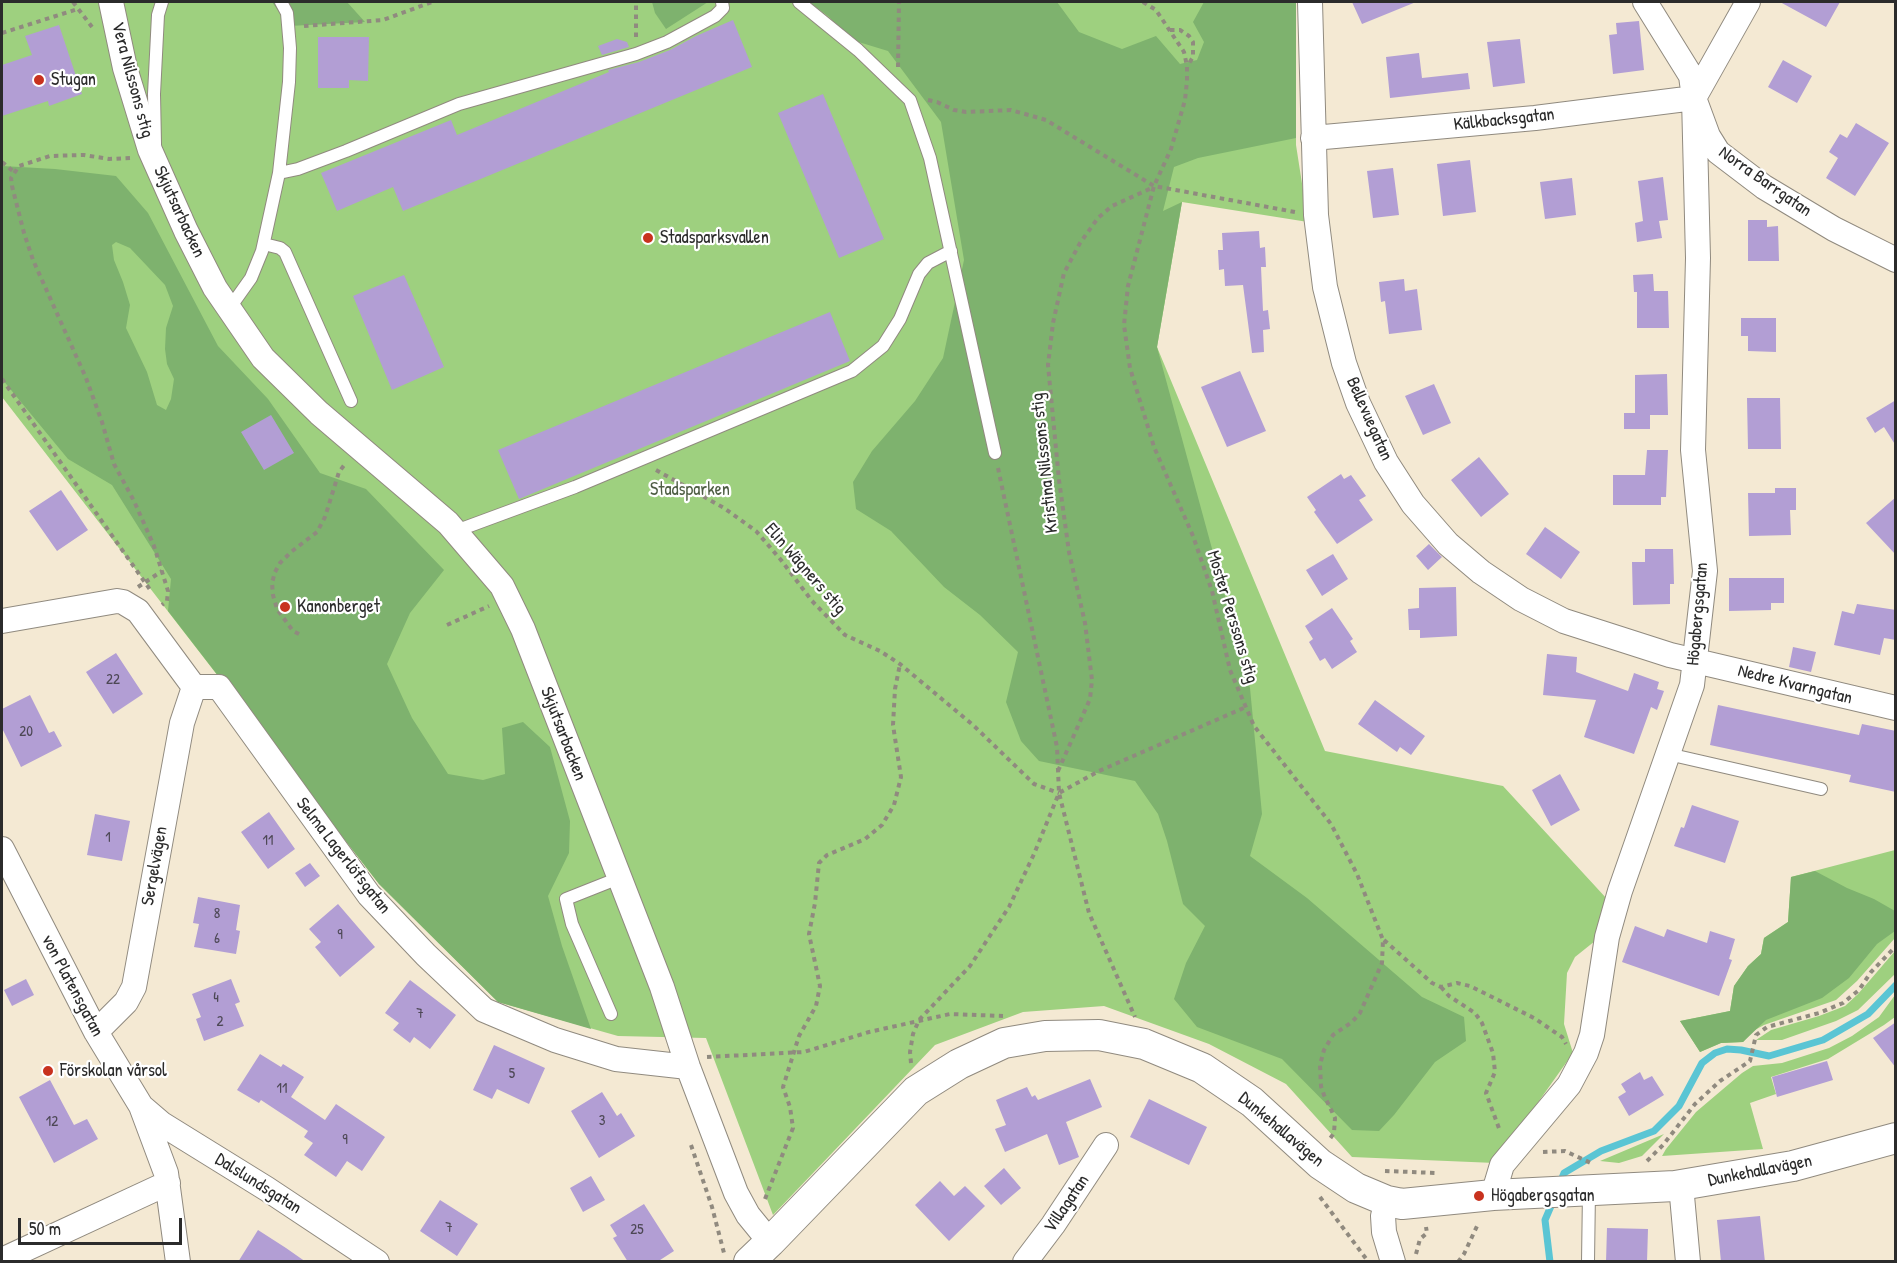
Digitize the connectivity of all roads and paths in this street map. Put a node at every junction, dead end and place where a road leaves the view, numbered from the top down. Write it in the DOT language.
graph roads {
  1 [pos="74,2"];
  2 [pos="111,2"];
  3 [pos="162,2"];
  4 [pos="281,2"];
  5 [pos="432,2"];
  6 [pos="636,2"];
  7 [pos="722,2"];
  8 [pos="799,2"];
  9 [pos="899,2"];
  10 [pos="1143,2"];
  11 [pos="1310,2"];
  12 [pos="1645,2"];
  13 [pos="1748,2"];
  14 [pos="78,9"];
  15 [pos="289,26"];
  16 [pos="1170,30"];
  17 [pos="2,33"];
  18 [pos="96,34"];
  19 [pos="636,54"];
  20 [pos="1187,66"];
  21 [pos="898,88"];
  22 [pos="1695,98"];
  23 [pos="910,100"];
  24 [pos="1313,138"];
  25 [pos="152,154"];
  26 [pos="2,162"];
  27 [pos="14,172"];
  28 [pos="279,173"];
  29 [pos="1154,186"];
  30 [pos="1316,215"];
  31 [pos="264,244"];
  32 [pos="951,251"];
  33 [pos="1896,260"];
  34 [pos="229,309"];
  35 [pos="2,379"];
  36 [pos="351,400"];
  37 [pos="995,453"];
  38 [pos="348,458"];
  39 [pos="636,460"];
  40 [pos="449,533"];
  41 [pos="162,571"];
  42 [pos="145,582"];
  43 [pos="139,586"];
  44 [pos="162,606"];
  45 [pos="490,606"];
  46 [pos="168,615"];
  47 [pos="2,621"];
  48 [pos="447,625"];
  49 [pos="299,634"];
  50 [pos="1695,661"];
  51 [pos="900,664"];
  52 [pos="194,687"];
  53 [pos="1246,706"];
  54 [pos="1896,708"];
  55 [pos="1668,754"];
  56 [pos="1058,771"];
  57 [pos="1821,789"];
  58 [pos="1059,793"];
  59 [pos="2,849"];
  60 [pos="620,878"];
  61 [pos="1383,940"];
  62 [pos="1896,946"];
  63 [pos="1442,987"];
  64 [pos="610,1014"];
  65 [pos="1007,1018"];
  66 [pos="1130,1019"];
  67 [pos="920,1020"];
  68 [pos="96,1032"];
  69 [pos="793,1052"];
  70 [pos="1581,1065"];
  71 [pos="688,1067"];
  72 [pos="913,1070"];
  73 [pos="141,1106"];
  74 [pos="1320,1136"];
  75 [pos="1896,1138"];
  76 [pos="1330,1139"];
  77 [pos="690,1143"];
  78 [pos="1106,1145"];
  79 [pos="1333,1148"];
  80 [pos="1525,1150"];
  81 [pos="1650,1160"];
  82 [pos="1383,1171"];
  83 [pos="1438,1173"];
  84 [pos="1592,1178"];
  85 [pos="168,1183"];
  86 [pos="1681,1185"];
  87 [pos="1317,1193"];
  88 [pos="1493,1195"];
  89 [pos="765,1199"];
  90 [pos="1387,1201"];
  91 [pos="1478,1224"];
  92 [pos="1427,1233"];
  93 [pos="759,1244"];
  94 [pos="2,1260"];
  95 [pos="178,1262"];
  96 [pos="377,1262"];
  97 [pos="1025,1262"];
  98 [pos="1368,1262"];
  99 [pos="1394,1262"];
  100 [pos="1416,1262"];
  101 [pos="1458,1262"];
  102 [pos="1588,1262"];
  103 [pos="1688,1262"];
  1 -- 14 [label="path"];
  2 -- 25 [label="street, Vera Nilssons stig"];
  3 -- 25 [label="lane, Skjutsarbacken"];
  4 -- 15 [label="lane"];
  5 -- 15 [label="path"];
  6 -- 19 [label="path"];
  7 -- 19 [label="lane"];
  8 -- 21 [label="lane"];
  9 -- 21 [label="path"];
  10 -- 16 [label="path, Moster Perssons stig"];
  11 -- 24 [label="street, Bellevuegatan"];
  12 -- 22 [label="street, Norra Barrgatan"];
  13 -- 22 [label="street, Högabergsgatan"];
  14 -- 17 [label="path"];
  14 -- 18 [label="path"];
  15 -- 28 [label="lane"];
  16 -- 20 [label="path, Moster Perssons stig"];
  16 -- 20 [label="path"];
  19 -- 28 [label="lane"];
  20 -- 29 [label="path, Moster Perssons stig"];
  21 -- 23 [label="lane"];
  22 -- 24 [label="street, Kälkbacksgatan"];
  22 -- 33 [label="street, Norra Barrgatan"];
  22 -- 50 [label="street, Högabergsgatan"];
  23 -- 29 [label="path"];
  23 -- 32 [label="lane"];
  24 -- 30 [label="street, Bellevuegatan"];
  25 -- 27 [label="path"];
  25 -- 34 [label="street, Skjutsarbacken"];
  26 -- 27 [label="path"];
  27 -- 41 [label="path"];
  28 -- 31 [label="lane"];
  29 -- 30 [label="path"];
  29 -- 53 [label="path, Moster Perssons stig"];
  29 -- 56 [label="path, Kristina Nilssons stig"];
  30 -- 50 [label="street, Bellevuegatan"];
  31 -- 34 [label="lane"];
  31 -- 36 [label="lane"];
  32 -- 37 [label="lane"];
  32 -- 39 [label="lane"];
  34 -- 40 [label="street, Skjutsarbacken"];
  35 -- 42 [label="path"];
  37 -- 56 [label="path"];
  38 -- 49 [label="path"];
  39 -- 40 [label="lane"];
  39 -- 51 [label="path, Elin Wägners stig"];
  40 -- 60 [label="street, Skjutsarbacken"];
  41 -- 42 [label="path"];
  41 -- 44 [label="path"];
  42 -- 43 [label="path"];
  42 -- 44 [label="path"];
  44 -- 46 [label="path"];
  45 -- 48 [label="path"];
  47 -- 52 [label="street"];
  50 -- 54 [label="street, Nedre Kvarngatan"];
  50 -- 55 [label="street, Högabergsgatan"];
  51 -- 58 [label="path, Elin Wägners stig"];
  51 -- 69 [label="path"];
  52 -- 68 [label="street, Sergelvägen"];
  52 -- 71 [label="street, Selma Lagerlöfsgatan"];
  53 -- 58 [label="path"];
  53 -- 61 [label="path, Moster Perssons stig"];
  55 -- 57 [label="lane"];
  55 -- 70 [label="street, Högabergsgatan"];
  56 -- 58 [label="path"];
  58 -- 66 [label="path"];
  58 -- 67 [label="path"];
  59 -- 68 [label="street, von Platensgatan"];
  60 -- 64 [label="lane"];
  60 -- 71 [label="street, Skjutsarbacken"];
  61 -- 63 [label="path"];
  61 -- 76 [label="path, Moster Perssons stig"];
  62 -- 81 [label="path"];
  63 -- 70 [label="path"];
  63 -- 80 [label="path"];
  65 -- 67 [label="path"];
  67 -- 69 [label="path"];
  67 -- 72 [label="path"];
  68 -- 73 [label="street, von Platensgatan"];
  69 -- 71 [label="path"];
  69 -- 89 [label="path"];
  70 -- 80 [label="street, Högabergsgatan"];
  71 -- 93 [label="street, Skjutsarbacken"];
  73 -- 85 [label="street, von Platensgatan"];
  73 -- 96 [label="street, Dalslundsgatan"];
  74 -- 79 [label="path"];
  75 -- 86 [label="street, Dunkehallavägen"];
  77 -- 93 [label="path"];
  78 -- 97 [label="street, Villagatan"];
  80 -- 84 [label="path"];
  80 -- 88 [label="street, Högabergsgatan"];
  82 -- 83 [label="path"];
  84 -- 86 [label="street, Dunkehallavägen"];
  84 -- 88 [label="street, Dunkehallavägen"];
  84 -- 102 [label="lane"];
  85 -- 94 [label="street"];
  85 -- 95 [label="street, von Platensgatan"];
  86 -- 103 [label="street"];
  87 -- 98 [label="path"];
  88 -- 90 [label="street, Dunkehallavägen"];
  90 -- 93 [label="street, Dunkehallavägen"];
  90 -- 99 [label="street"];
  91 -- 101 [label="path"];
  92 -- 100 [label="path"];
}
